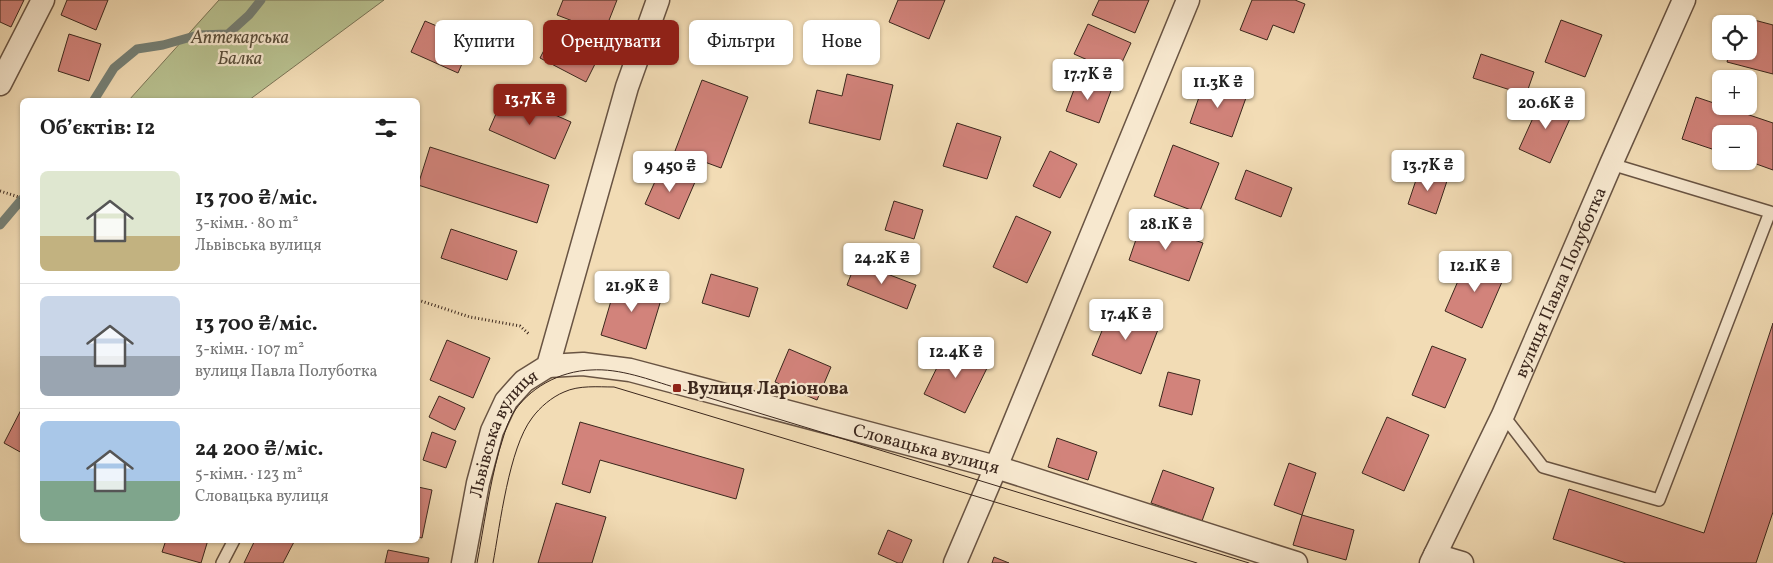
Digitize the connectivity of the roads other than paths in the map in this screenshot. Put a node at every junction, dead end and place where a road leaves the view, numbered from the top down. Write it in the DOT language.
graph roads {
  1 [pos="43,0"];
  2 [pos="658,0"];
  3 [pos="1188,0"];
  4 [pos="1684,0"];
  5 [pos="0,84"];
  6 [pos="1611,164"];
  7 [pos="548,366"];
  8 [pos="1503,415"];
  9 [pos="996,467"];
  10 [pos="232,543"];
  11 [pos="1433,559"];
  12 [pos="222,563"];
  13 [pos="463,563"];
  14 [pos="955,563"];
  15 [pos="1296,563"];
  16 [pos="1462,563"];
  1 -- 5 [label="street"];
  2 -- 7 [label="street, Львівська вулиця"];
  3 -- 9 [label="street"];
  4 -- 6 [label="street, вулиця Павла Полуботка"];
  6 -- 8 [label="street, вулиця Павла Полуботка"];
  6 -- 8 [label="lane"];
  7 -- 9 [label="street, Словацька вулиця"];
  7 -- 13 [label="street, Львівська вулиця"];
  8 -- 11 [label="street, вулиця Павла Полуботка"];
  9 -- 14 [label="street"];
  9 -- 15 [label="street, Словацька вулиця"];
  10 -- 12 [label="lane"];
  11 -- 16 [label="street"];
}
